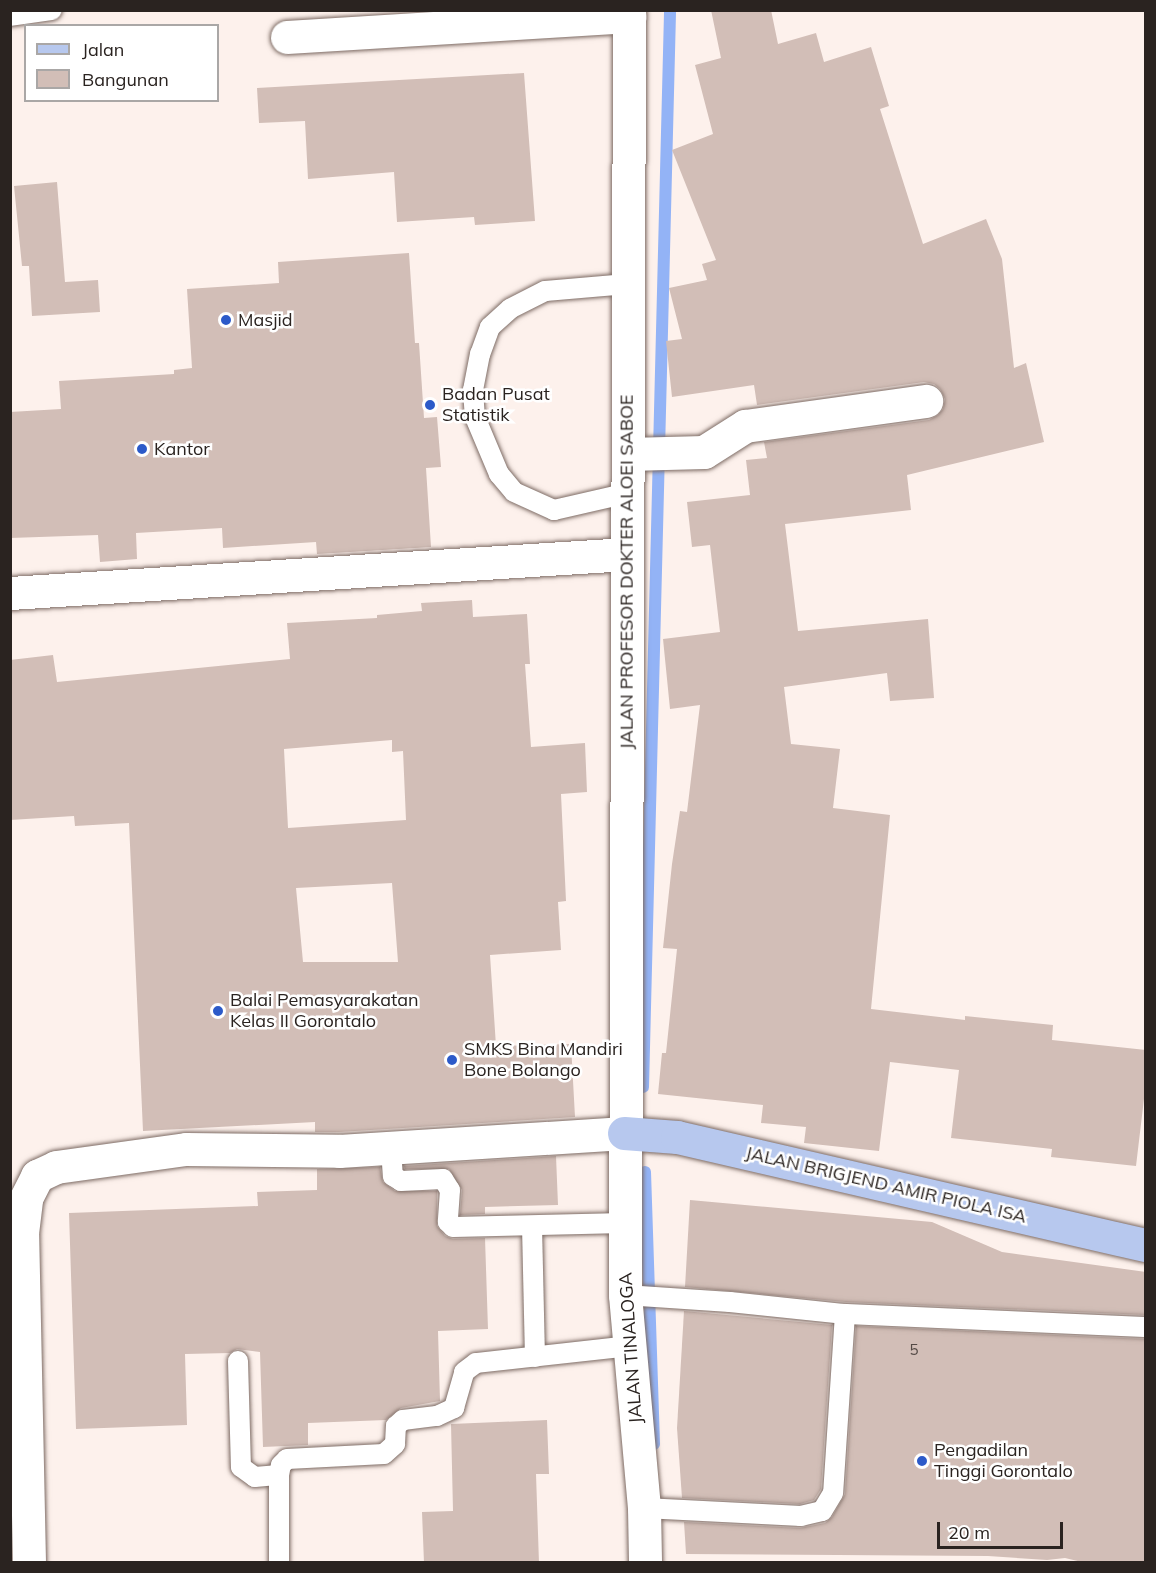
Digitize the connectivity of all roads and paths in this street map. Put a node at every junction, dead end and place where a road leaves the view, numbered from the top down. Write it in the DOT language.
graph roads {
  1 [pos="52,10"];
  2 [pos="629,13"];
  3 [pos="10,16"];
  4 [pos="287,38"];
  5 [pos="627,284"];
  6 [pos="926,401"];
  7 [pos="637,454"];
  8 [pos="628,493"];
  9 [pos="627,554"];
  10 [pos="10,593"];
  11 [pos="624,1133"];
  12 [pos="391,1149"];
  13 [pos="625,1223"];
  14 [pos="532,1226"];
  15 [pos="1146,1245"];
  16 [pos="626,1295"];
  17 [pos="845,1314"];
  18 [pos="1146,1327"];
  19 [pos="629,1346"];
  20 [pos="535,1357"];
  21 [pos="238,1361"];
  22 [pos="279,1475"];
  23 [pos="657,1509"];
  24 [pos="29,1563"];
  25 [pos="279,1563"];
  26 [pos="645,1563"];
  1 -- 3 [label="lane"];
  2 -- 4 [label="street"];
  2 -- 5 [label="street, JALAN PROFESOR DOKTER ALOEI SABOE"];
  5 -- 7 [label="street, JALAN PROFESOR DOKTER ALOEI SABOE"];
  5 -- 8 [label="lane"];
  6 -- 7 [label="street"];
  7 -- 8 [label="street, JALAN PROFESOR DOKTER ALOEI SABOE"];
  8 -- 9 [label="street, JALAN PROFESOR DOKTER ALOEI SABOE"];
  9 -- 10 [label="street"];
  9 -- 11 [label="street, JALAN PROFESOR DOKTER ALOEI SABOE"];
  11 -- 12 [label="street"];
  11 -- 13 [label="street, JALAN TINALOGA"];
  11 -- 15 [label="main road, JALAN BRIGJEND AMIR PIOLA ISA"];
  12 -- 14 [label="lane"];
  12 -- 24 [label="street"];
  13 -- 14 [label="lane"];
  13 -- 16 [label="street, JALAN TINALOGA"];
  14 -- 20 [label="lane"];
  16 -- 17 [label="lane"];
  16 -- 19 [label="street, JALAN TINALOGA"];
  17 -- 18 [label="lane"];
  17 -- 23 [label="lane"];
  19 -- 20 [label="lane"];
  19 -- 23 [label="street, JALAN TINALOGA"];
  20 -- 22 [label="lane"];
  21 -- 22 [label="lane"];
  22 -- 25 [label="lane"];
  23 -- 26 [label="street, JALAN TINALOGA"];
}
